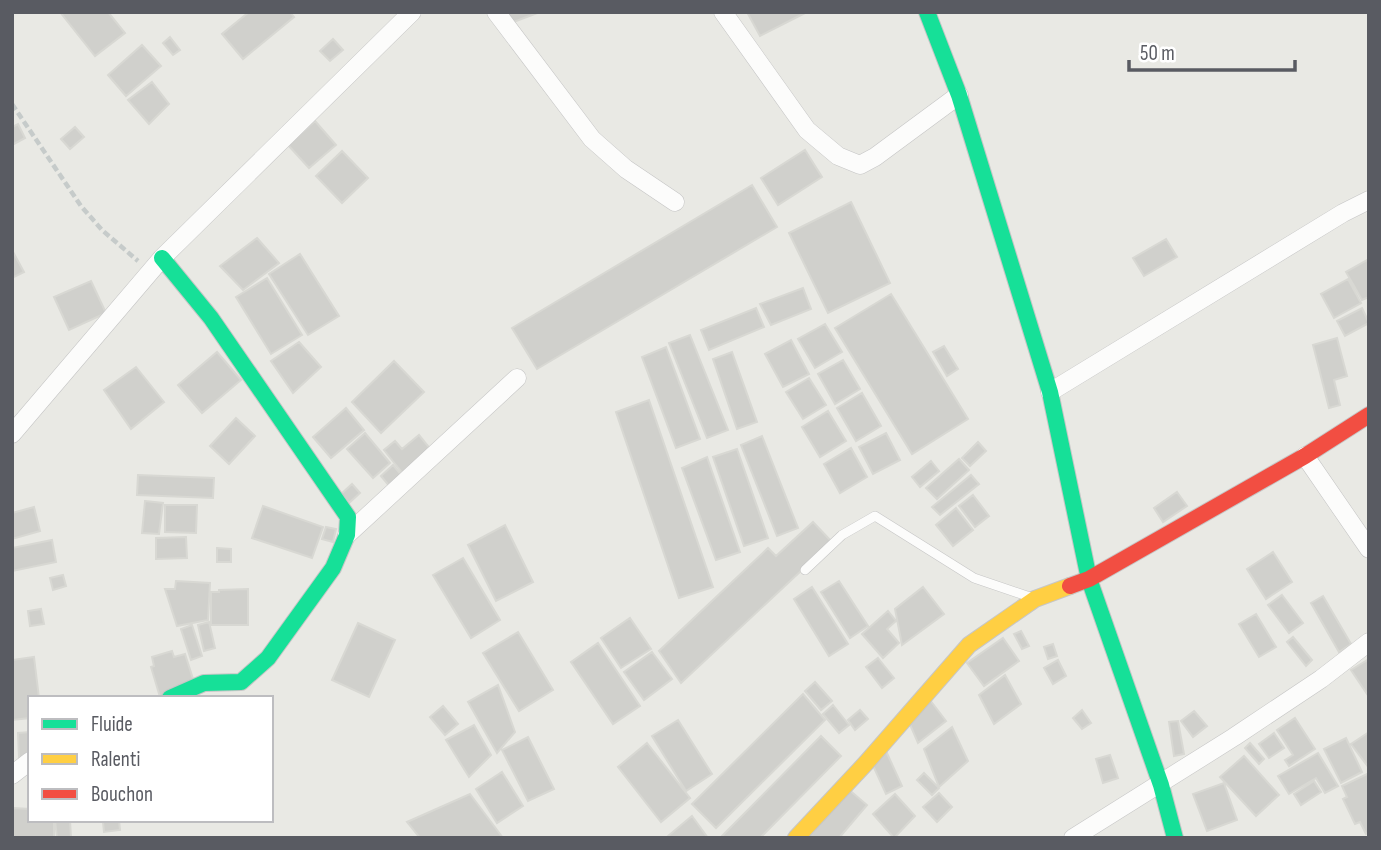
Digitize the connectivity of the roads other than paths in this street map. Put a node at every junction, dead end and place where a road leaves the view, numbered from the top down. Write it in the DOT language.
graph roads {
  1 [pos="412,12"];
  2 [pos="496,12"];
  3 [pos="723,12"];
  4 [pos="927,12"];
  5 [pos="959,95"];
  6 [pos="1369,200"];
  7 [pos="675,202"];
  8 [pos="156,265"];
  9 [pos="517,377"];
  10 [pos="1050,392"];
  11 [pos="1369,415"];
  12 [pos="12,434"];
  13 [pos="1305,456"];
  14 [pos="347,536"];
  15 [pos="1369,549"];
  16 [pos="805,570"];
  17 [pos="1089,579"];
  18 [pos="1035,599"];
  19 [pos="1369,642"];
  20 [pos="175,696"];
  21 [pos="28,763"];
  22 [pos="12,775"];
  23 [pos="1161,785"];
  24 [pos="796,838"];
  25 [pos="1073,838"];
  26 [pos="1175,838"];
  1 -- 8 [label="street"];
  2 -- 7 [label="street"];
  3 -- 5 [label="street"];
  4 -- 5 [label="street"];
  5 -- 10 [label="street"];
  6 -- 10 [label="street"];
  8 -- 12 [label="street"];
  8 -- 14 [label="street"];
  9 -- 14 [label="street"];
  10 -- 17 [label="street"];
  11 -- 13 [label="street"];
  13 -- 15 [label="street"];
  13 -- 17 [label="street"];
  14 -- 20 [label="street"];
  16 -- 18 [label="lane"];
  17 -- 18 [label="street"];
  17 -- 23 [label="street"];
  18 -- 24 [label="street"];
  19 -- 23 [label="street"];
  21 -- 22 [label="street"];
  23 -- 25 [label="street"];
  23 -- 26 [label="street"];
}
